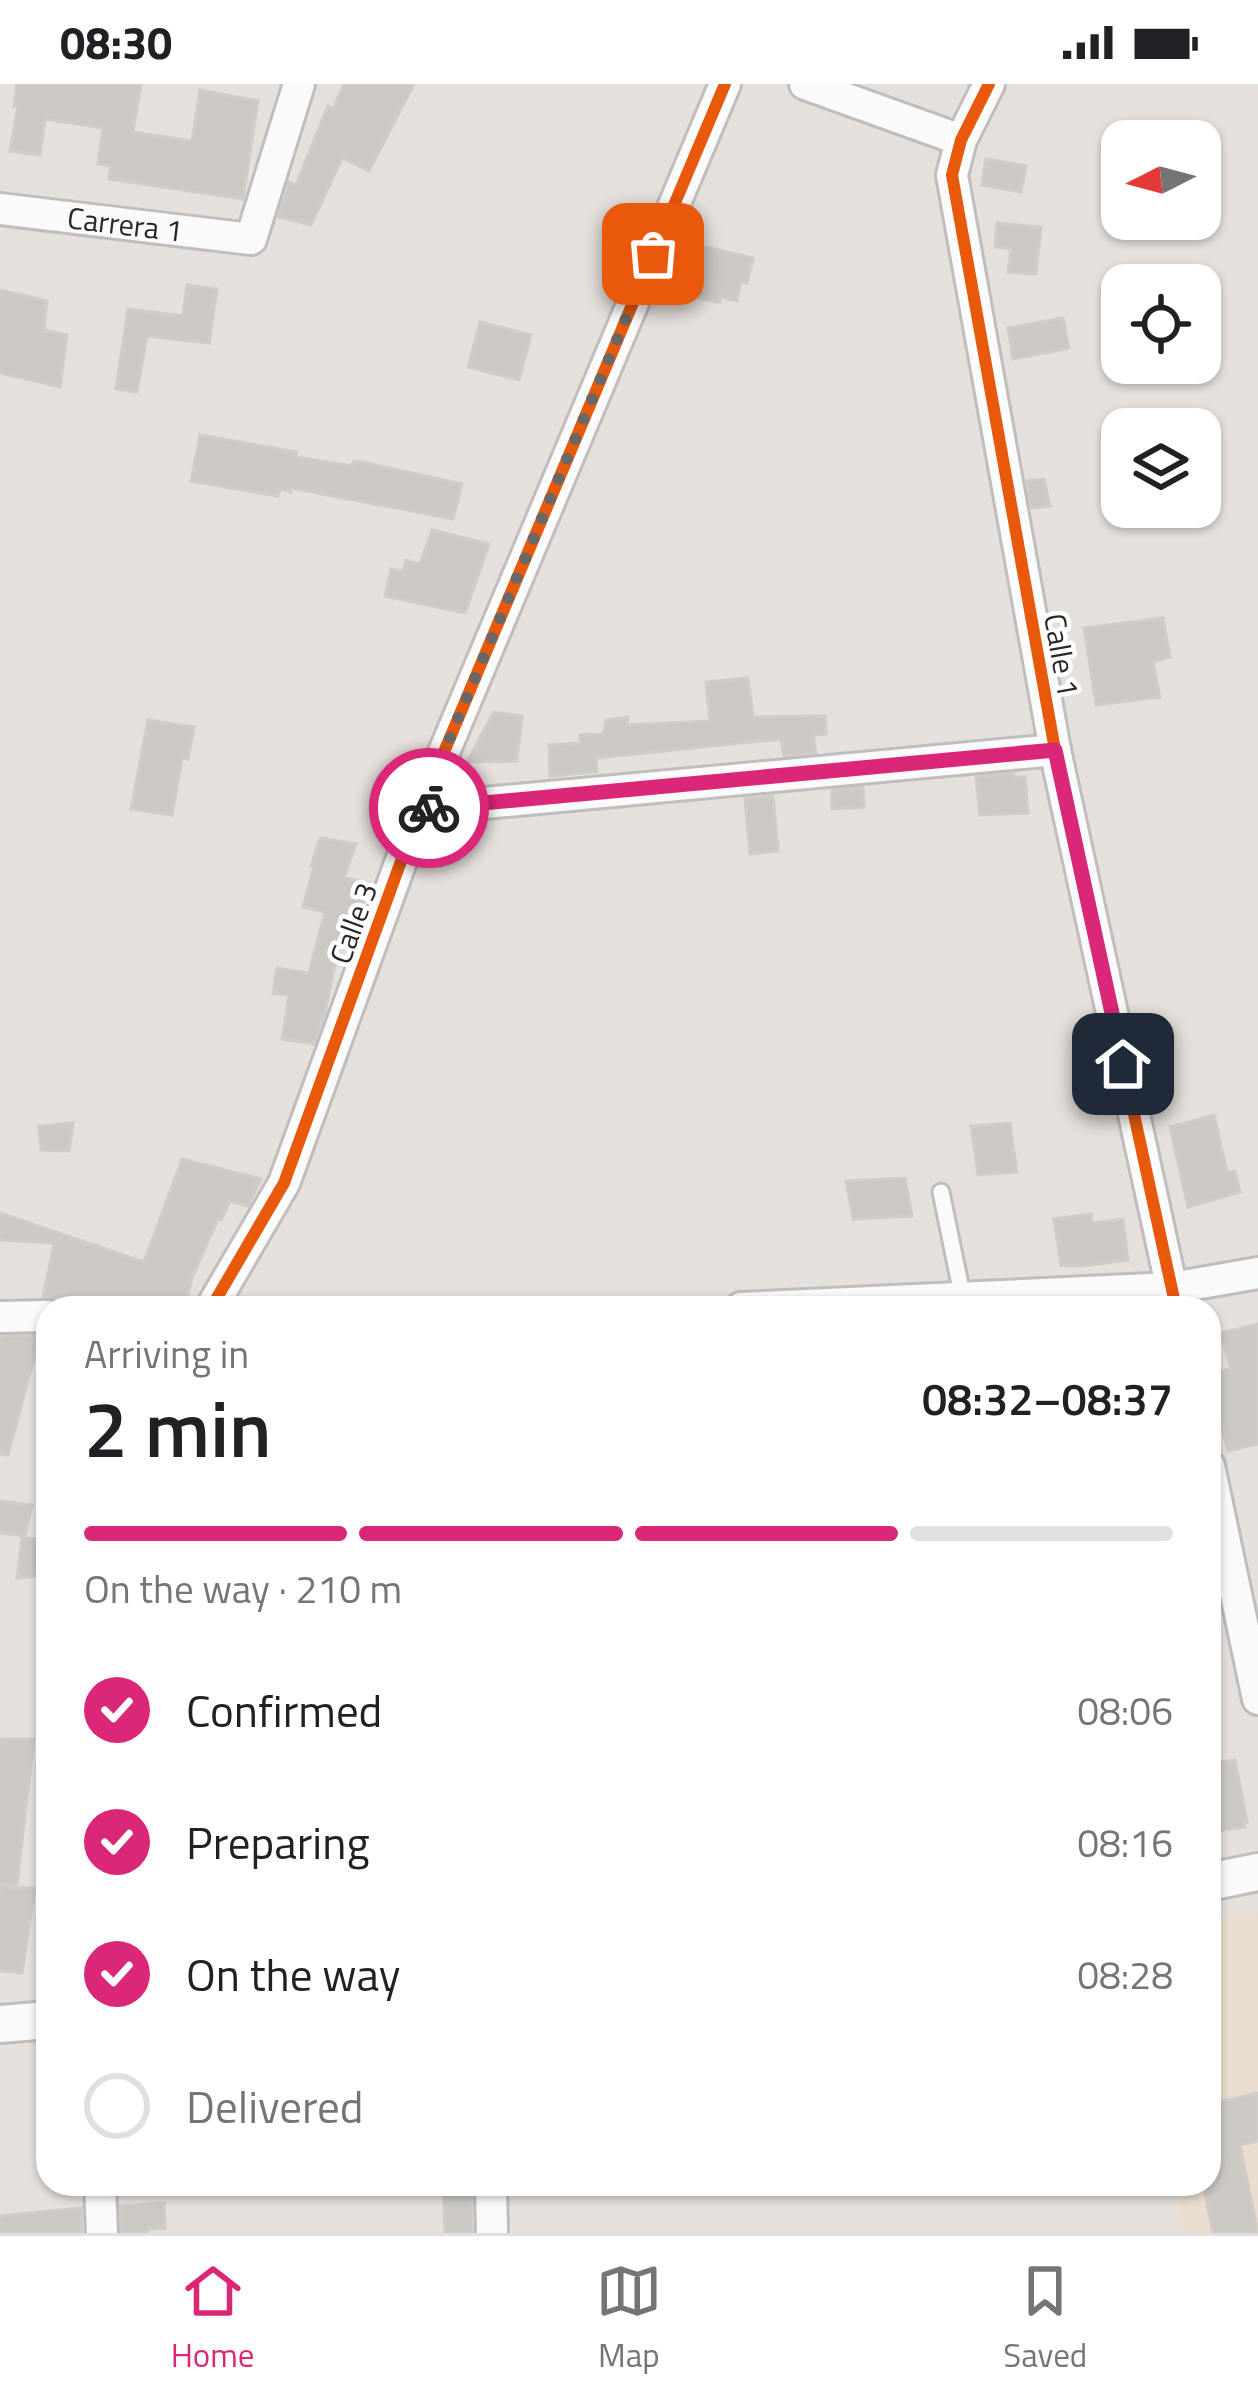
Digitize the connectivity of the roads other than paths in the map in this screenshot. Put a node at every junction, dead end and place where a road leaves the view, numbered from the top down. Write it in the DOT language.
graph roads {
  1 [pos="725,84"];
  2 [pos="805,84"];
  3 [pos="989,84"];
  4 [pos="288,86"];
  5 [pos="961,140"];
  6 [pos="0,209"];
  7 [pos="1055,750"];
  8 [pos="420,809"];
  9 [pos="941,1192"];
  10 [pos="1258,1273"];
  11 [pos="218,1296"];
  12 [pos="963,1296"];
  13 [pos="1174,1296"];
  14 [pos="1181,1296"];
  15 [pos="36,1316"];
  16 [pos="0,1317"];
  17 [pos="1221,1523"];
  18 [pos="1258,1699"];
  19 [pos="1258,1872"];
  20 [pos="1221,1880"];
  21 [pos="36,2021"];
  22 [pos="0,2024"];
  23 [pos="100,2196"];
  24 [pos="491,2196"];
  25 [pos="102,2233"];
  26 [pos="492,2233"];
  1 -- 8 [label="street, Calle 3"];
  2 -- 5 [label="street"];
  3 -- 5 [label="street, Calle 1"];
  4 -- 6 [label="street, Carrera 1"];
  5 -- 7 [label="street, Calle 1"];
  7 -- 8 [label="street"];
  7 -- 13 [label="street, Calle 1"];
  8 -- 11 [label="street, Calle 3"];
  9 -- 12 [label="lane"];
  10 -- 14 [label="street"];
  15 -- 16 [label="street"];
  17 -- 18 [label="street"];
  19 -- 20 [label="street"];
  21 -- 22 [label="street"];
  23 -- 25 [label="street"];
  24 -- 26 [label="street"];
}
